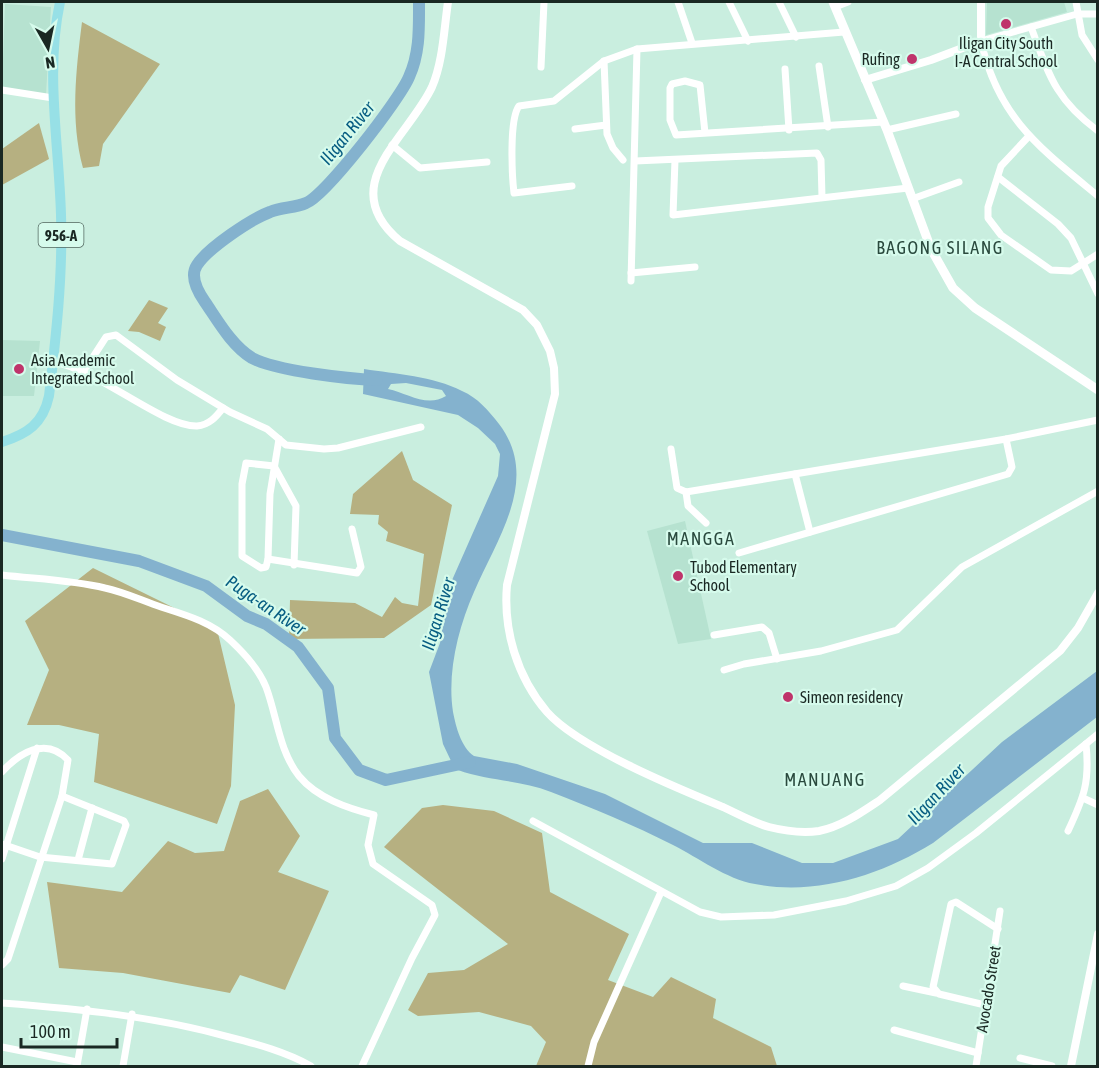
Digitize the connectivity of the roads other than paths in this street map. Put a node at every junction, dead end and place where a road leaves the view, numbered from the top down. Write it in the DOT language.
graph roads {
  1 [pos="60,2"];
  2 [pos="448,2"];
  3 [pos="544,2"];
  4 [pos="678,2"];
  5 [pos="729,2"];
  6 [pos="779,2"];
  7 [pos="848,2"];
  8 [pos="981,2"];
  9 [pos="1076,2"];
  10 [pos="834,4"];
  11 [pos="1077,14"];
  12 [pos="1098,14"];
  13 [pos="1031,27"];
  14 [pos="844,32"];
  15 [pos="796,37"];
  16 [pos="748,41"];
  17 [pos="981,41"];
  18 [pos="692,43"];
  19 [pos="636,49"];
  20 [pos="1098,60"];
  21 [pos="604,61"];
  22 [pos="819,66"];
  23 [pos="541,67"];
  24 [pos="784,69"];
  25 [pos="865,80"];
  26 [pos="2,90"];
  27 [pos="53,98"];
  28 [pos="956,114"];
  29 [pos="606,125"];
  30 [pos="885,126"];
  31 [pos="828,127"];
  32 [pos="575,129"];
  33 [pos="789,130"];
  34 [pos="1098,131"];
  35 [pos="705,133"];
  36 [pos="1029,136"];
  37 [pos="392,146"];
  38 [pos="624,160"];
  39 [pos="675,160"];
  40 [pos="635,161"];
  41 [pos="487,162"];
  42 [pos="998,177"];
  43 [pos="959,182"];
  44 [pos="572,186"];
  45 [pos="908,188"];
  46 [pos="1098,196"];
  47 [pos="822,197"];
  48 [pos="912,199"];
  49 [pos="1098,254"];
  50 [pos="1084,264"];
  51 [pos="695,267"];
  52 [pos="631,273"];
  53 [pos="631,281"];
  54 [pos="1098,294"];
  55 [pos="53,362"];
  56 [pos="84,371"];
  57 [pos="1098,390"];
  58 [pos="223,408"];
  59 [pos="1098,420"];
  60 [pos="421,427"];
  61 [pos="279,439"];
  62 [pos="1006,439"];
  63 [pos="2,442"];
  64 [pos="670,448"];
  65 [pos="274,466"];
  66 [pos="795,474"];
  67 [pos="1098,491"];
  68 [pos="686,492"];
  69 [pos="706,523"];
  70 [pos="352,529"];
  71 [pos="810,532"];
  72 [pos="739,553"];
  73 [pos="268,559"];
  74 [pos="294,565"];
  75 [pos="2,575"];
  76 [pos="1098,592"];
  77 [pos="714,635"];
  78 [pos="777,659"];
  79 [pos="724,670"];
  80 [pos="1098,734"];
  81 [pos="1086,744"];
  82 [pos="38,748"];
  83 [pos="2,772"];
  84 [pos="62,796"];
  85 [pos="1083,798"];
  86 [pos="1098,805"];
  87 [pos="92,808"];
  88 [pos="533,821"];
  89 [pos="1068,831"];
  90 [pos="4,845"];
  91 [pos="40,857"];
  92 [pos="2,860"];
  93 [pos="78,860"];
  94 [pos="661,892"];
  95 [pos="1000,911"];
  96 [pos="998,929"];
  97 [pos="1098,934"];
  98 [pos="2,965"];
  99 [pos="903,986"];
  100 [pos="936,993"];
  101 [pos="2,1003"];
  102 [pos="985,1005"];
  103 [pos="87,1009"];
  104 [pos="132,1014"];
  105 [pos="894,1030"];
  106 [pos="2,1047"];
  107 [pos="978,1053"];
  108 [pos="1020,1058"];
  109 [pos="77,1064"];
  110 [pos="123,1066"];
  111 [pos="311,1066"];
  112 [pos="362,1066"];
  113 [pos="588,1066"];
  114 [pos="976,1066"];
  115 [pos="1052,1066"];
  116 [pos="1071,1066"];
  1 -- 27 [label="main road, 956-A"];
  2 -- 37 [label="street"];
  3 -- 23 [label="street"];
  4 -- 18 [label="street"];
  5 -- 16 [label="street"];
  6 -- 15 [label="street"];
  7 -- 10 [label="street"];
  8 -- 17 [label="street"];
  9 -- 11 [label="street"];
  10 -- 14 [label="main road"];
  11 -- 12 [label="street"];
  11 -- 13 [label="street"];
  11 -- 20 [label="street"];
  13 -- 17 [label="street"];
  13 -- 34 [label="street"];
  14 -- 15 [label="street"];
  14 -- 25 [label="main road"];
  15 -- 16 [label="street"];
  16 -- 18 [label="street"];
  17 -- 25 [label="street"];
  17 -- 36 [label="street"];
  18 -- 19 [label="street"];
  19 -- 21 [label="street"];
  19 -- 40 [label="street"];
  21 -- 29 [label="street"];
  21 -- 44 [label="street"];
  22 -- 31 [label="street"];
  24 -- 33 [label="street"];
  25 -- 30 [label="main road"];
  26 -- 27 [label="street"];
  27 -- 55 [label="main road, 956-A"];
  28 -- 30 [label="street"];
  29 -- 32 [label="street"];
  29 -- 38 [label="street"];
  30 -- 31 [label="street"];
  30 -- 45 [label="main road"];
  31 -- 33 [label="street"];
  33 -- 35 [label="street"];
  35 -- 35 [label="street"];
  36 -- 42 [label="street"];
  36 -- 46 [label="street"];
  37 -- 41 [label="street"];
  37 -- 76 [label="street"];
  39 -- 40 [label="street"];
  39 -- 47 [label="street"];
  39 -- 47 [label="street"];
  40 -- 52 [label="street"];
  42 -- 50 [label="street"];
  42 -- 50 [label="street"];
  43 -- 48 [label="street"];
  45 -- 47 [label="street"];
  45 -- 48 [label="main road"];
  48 -- 57 [label="main road"];
  49 -- 50 [label="street"];
  50 -- 54 [label="street"];
  51 -- 52 [label="street"];
  52 -- 53 [label="street"];
  55 -- 56 [label="street"];
  55 -- 63 [label="main road, 956-A"];
  56 -- 58 [label="street"];
  56 -- 58 [label="street"];
  58 -- 61 [label="street"];
  59 -- 62 [label="street"];
  60 -- 61 [label="street"];
  61 -- 65 [label="street"];
  62 -- 66 [label="street"];
  62 -- 71 [label="street"];
  64 -- 68 [label="street"];
  65 -- 73 [label="street"];
  65 -- 73 [label="street"];
  65 -- 74 [label="street"];
  66 -- 68 [label="street"];
  66 -- 71 [label="street"];
  67 -- 78 [label="street"];
  68 -- 69 [label="street"];
  70 -- 74 [label="street"];
  71 -- 72 [label="street"];
  73 -- 74 [label="street"];
  75 -- 112 [label="street"];
  77 -- 78 [label="street"];
  78 -- 79 [label="street"];
  80 -- 81 [label="street"];
  81 -- 85 [label="street"];
  81 -- 94 [label="street"];
  82 -- 83 [label="street"];
  82 -- 84 [label="street"];
  82 -- 90 [label="street"];
  84 -- 87 [label="street"];
  84 -- 91 [label="street"];
  85 -- 86 [label="street"];
  85 -- 89 [label="street"];
  87 -- 93 [label="street"];
  87 -- 93 [label="street"];
  88 -- 94 [label="street"];
  90 -- 91 [label="street"];
  90 -- 92 [label="street"];
  91 -- 93 [label="street"];
  91 -- 98 [label="street"];
  94 -- 113 [label="street"];
  95 -- 96 [label="street, Avocado Street"];
  96 -- 100 [label="street"];
  96 -- 102 [label="street, Avocado Street"];
  97 -- 116 [label="street"];
  99 -- 100 [label="street"];
  100 -- 102 [label="street"];
  101 -- 103 [label="street"];
  102 -- 107 [label="street, Avocado Street"];
  103 -- 104 [label="street"];
  103 -- 109 [label="street"];
  104 -- 110 [label="street"];
  104 -- 111 [label="street"];
  105 -- 107 [label="street"];
  106 -- 109 [label="street"];
  107 -- 114 [label="street, Avocado Street"];
  108 -- 115 [label="street"];
}
